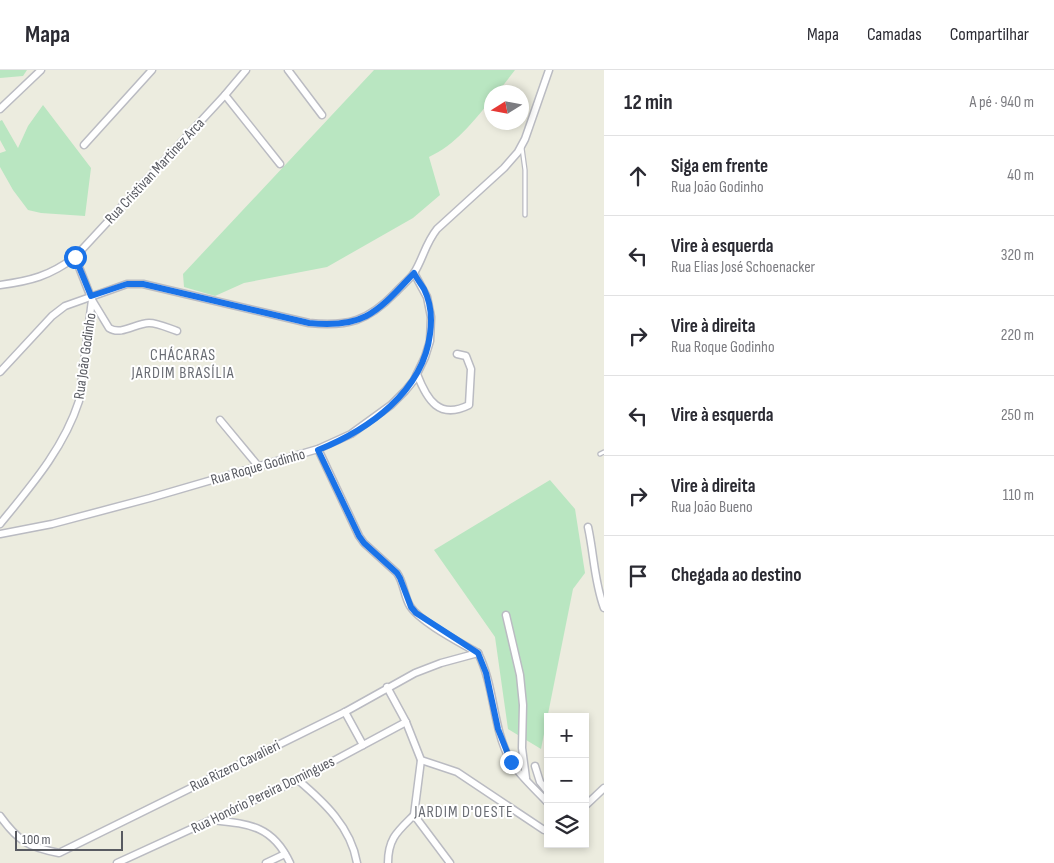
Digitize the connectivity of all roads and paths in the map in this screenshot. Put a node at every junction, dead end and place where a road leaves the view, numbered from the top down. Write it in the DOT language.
graph roads {
  1 [pos="28,70"];
  2 [pos="152,70"];
  3 [pos="246,70"];
  4 [pos="288,70"];
  5 [pos="549,70"];
  6 [pos="39,72"];
  7 [pos="225,96"];
  8 [pos="0,109"];
  9 [pos="322,115"];
  10 [pos="84,145"];
  11 [pos="522,146"];
  12 [pos="280,164"];
  13 [pos="525,215"];
  14 [pos="75,257"];
  15 [pos="414,273"];
  16 [pos="0,285"];
  17 [pos="92,298"];
  18 [pos="177,331"];
  19 [pos="457,354"];
  20 [pos="0,372"];
  21 [pos="417,374"];
  22 [pos="220,420"];
  23 [pos="318,450"];
  24 [pos="259,466"];
  25 [pos="0,524"];
  26 [pos="588,527"];
  27 [pos="0,534"];
  28 [pos="604,608"];
  29 [pos="506,615"];
  30 [pos="478,653"];
  31 [pos="386,688"];
  32 [pos="345,712"];
  33 [pos="406,722"];
  34 [pos="363,745"];
  35 [pos="421,760"];
  36 [pos="535,766"];
  37 [pos="526,778"];
  38 [pos="298,780"];
  39 [pos="544,787"];
  40 [pos="604,788"];
  41 [pos="544,798"];
  42 [pos="588,803"];
  43 [pos="414,815"];
  44 [pos="0,816"];
  45 [pos="213,820"];
  46 [pos="544,830"];
  47 [pos="285,854"];
  48 [pos="117,863"];
  49 [pos="266,863"];
  50 [pos="290,863"];
  51 [pos="356,863"];
  52 [pos="388,863"];
  53 [pos="450,863"];
  1 -- 6 [label="street"];
  2 -- 10 [label="street"];
  3 -- 7 [label="street, Rua Cristivan Martinez Arca"];
  4 -- 9 [label="street"];
  5 -- 11 [label="street"];
  6 -- 8 [label="street"];
  7 -- 12 [label="street"];
  7 -- 14 [label="street, Rua Cristivan Martinez Arca"];
  11 -- 13 [label="lane"];
  11 -- 15 [label="street"];
  14 -- 16 [label="street, Rua Cristivan Martinez Arca"];
  14 -- 17 [label="street, Rua João Godinho"];
  15 -- 17 [label="street"];
  15 -- 21 [label="street, Rua Roque Godinho"];
  17 -- 18 [label="street"];
  17 -- 20 [label="street"];
  17 -- 25 [label="street, Rua João Godinho"];
  19 -- 21 [label="street"];
  21 -- 23 [label="street, Rua Roque Godinho"];
  22 -- 24 [label="street"];
  23 -- 24 [label="street, Rua Roque Godinho"];
  23 -- 30 [label="street"];
  24 -- 27 [label="street, Rua Roque Godinho"];
  26 -- 28 [label="street"];
  29 -- 37 [label="street"];
  30 -- 31 [label="street, Rua Rizero Cavalieri"];
  30 -- 37 [label="street"];
  31 -- 32 [label="street, Rua Rizero Cavalieri"];
  31 -- 33 [label="street"];
  32 -- 34 [label="street"];
  32 -- 44 [label="street, Rua Rizero Cavalieri"];
  33 -- 34 [label="street, Rua Honório Pereira Domingues"];
  33 -- 35 [label="street"];
  34 -- 38 [label="street, Rua Honório Pereira Domingues"];
  35 -- 43 [label="street"];
  35 -- 46 [label="street"];
  36 -- 39 [label="street"];
  37 -- 41 [label="street"];
  38 -- 45 [label="street, Rua Honório Pereira Domingues"];
  38 -- 51 [label="street"];
  40 -- 42 [label="street"];
  43 -- 52 [label="street"];
  43 -- 53 [label="street"];
  45 -- 47 [label="street"];
  45 -- 48 [label="street, Rua Honório Pereira Domingues"];
  47 -- 49 [label="street"];
  47 -- 50 [label="street"];
}
